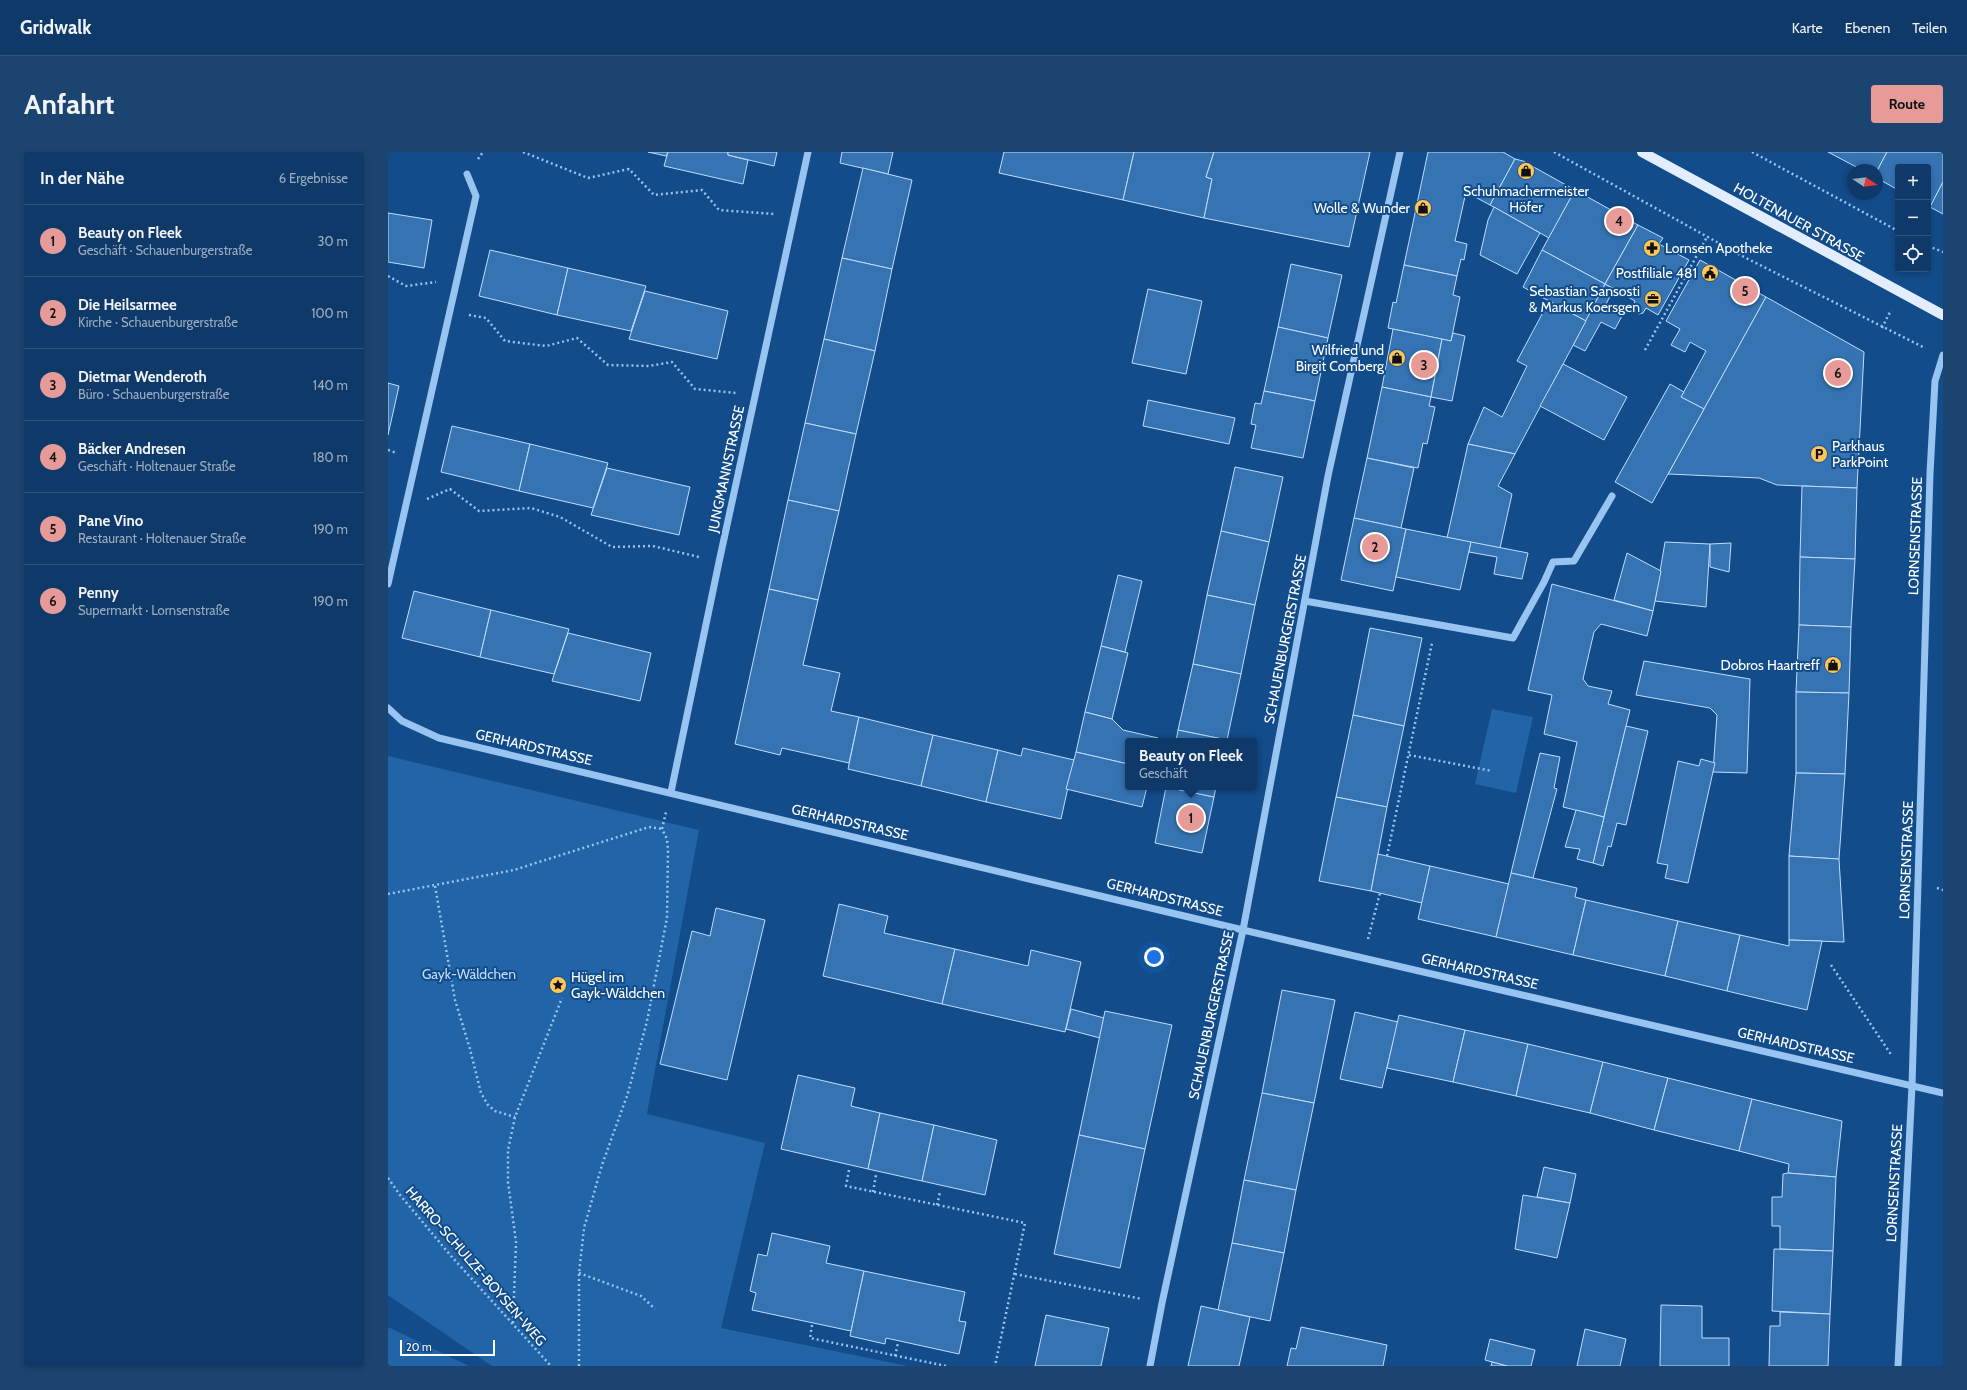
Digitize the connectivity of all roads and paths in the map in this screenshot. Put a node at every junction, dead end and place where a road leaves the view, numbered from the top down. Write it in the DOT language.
graph roads {
  1 [pos="523,152"];
  2 [pos="808,152"];
  3 [pos="1400,152"];
  4 [pos="1554,152"];
  5 [pos="1642,152"];
  6 [pos="1752,152"];
  7 [pos="467,174"];
  8 [pos="794,214"];
  9 [pos="1895,229"];
  10 [pos="1707,237"];
  11 [pos="1931,247"];
  12 [pos="1943,252"];
  13 [pos="388,276"];
  14 [pos="459,278"];
  15 [pos="451,311"];
  16 [pos="1943,315"];
  17 [pos="1645,350"];
  18 [pos="1943,356"];
  19 [pos="755,394"];
  20 [pos="1612,496"];
  21 [pos="405,508"];
  22 [pos="719,562"];
  23 [pos="388,584"];
  24 [pos="1305,601"];
  25 [pos="1436,624"];
  26 [pos="388,708"];
  27 [pos="1409,755"];
  28 [pos="1492,771"];
  29 [pos="671,792"];
  30 [pos="662,829"];
  31 [pos="1387,856"];
  32 [pos="435,886"];
  33 [pos="1380,893"];
  34 [pos="388,894"];
  35 [pos="1243,930"];
  36 [pos="1364,957"];
  37 [pos="1831,965"];
  38 [pos="562,998"];
  39 [pos="1912,1086"];
  40 [pos="1943,1093"];
  41 [pos="515,1117"];
  42 [pos="850,1170"];
  43 [pos="876,1175"];
  44 [pos="388,1178"];
  45 [pos="873,1192"];
  46 [pos="940,1192"];
  47 [pos="937,1205"];
  48 [pos="578,1273"];
  49 [pos="1015,1274"];
  50 [pos="1162,1304"];
  51 [pos="655,1309"];
  52 [pos="513,1323"];
  53 [pos="812,1325"];
  54 [pos="898,1343"];
  55 [pos="895,1356"];
  56 [pos="551,1366"];
  57 [pos="579,1366"];
  58 [pos="946,1366"];
  59 [pos="995,1366"];
  60 [pos="1150,1366"];
  61 [pos="1898,1366"];
  1 -- 8 [label="path"];
  2 -- 8 [label="street, JUNGMANNSTRASSE"];
  3 -- 24 [label="street, SCHAUENBURGERSTRASSE"];
  4 -- 10 [label="path"];
  5 -- 16 [label="main road, HOLTENAUER STRASSE"];
  6 -- 9 [label="path"];
  7 -- 14 [label="street"];
  8 -- 19 [label="street, JUNGMANNSTRASSE"];
  10 -- 17 [label="path"];
  10 -- 18 [label="path"];
  11 -- 12 [label="path"];
  13 -- 14 [label="path"];
  14 -- 15 [label="street"];
  15 -- 19 [label="path"];
  15 -- 21 [label="street"];
  18 -- 39 [label="street, LORNSENSTRASSE"];
  19 -- 22 [label="street, JUNGMANNSTRASSE"];
  20 -- 25 [label="street"];
  21 -- 22 [label="path"];
  21 -- 23 [label="street"];
  22 -- 29 [label="street, JUNGMANNSTRASSE"];
  24 -- 25 [label="street"];
  24 -- 35 [label="street, SCHAUENBURGERSTRASSE"];
  25 -- 27 [label="path"];
  26 -- 29 [label="street, GERHARDSTRASSE"];
  27 -- 28 [label="path"];
  27 -- 31 [label="path"];
  29 -- 30 [label="path"];
  29 -- 35 [label="street, GERHARDSTRASSE"];
  30 -- 32 [label="path"];
  30 -- 48 [label="path"];
  32 -- 34 [label="path"];
  32 -- 41 [label="path"];
  33 -- 36 [label="path"];
  35 -- 36 [label="street, GERHARDSTRASSE"];
  35 -- 50 [label="street, SCHAUENBURGERSTRASSE"];
  36 -- 39 [label="street, GERHARDSTRASSE"];
  37 -- 39 [label="path"];
  38 -- 41 [label="path"];
  39 -- 40 [label="street, GERHARDSTRASSE"];
  39 -- 61 [label="street, LORNSENSTRASSE"];
  41 -- 52 [label="path"];
  42 -- 45 [label="path"];
  43 -- 45 [label="path"];
  44 -- 52 [label="path, HARRO-SCHULZE-BOYSEN-WEG"];
  45 -- 47 [label="path"];
  46 -- 47 [label="path"];
  47 -- 49 [label="path"];
  48 -- 51 [label="path"];
  48 -- 57 [label="path"];
  49 -- 50 [label="path"];
  49 -- 59 [label="path"];
  50 -- 60 [label="street, SCHAUENBURGERSTRASSE"];
  52 -- 56 [label="path, HARRO-SCHULZE-BOYSEN-WEG"];
  53 -- 55 [label="path"];
  54 -- 55 [label="path"];
  55 -- 58 [label="path"];
}
